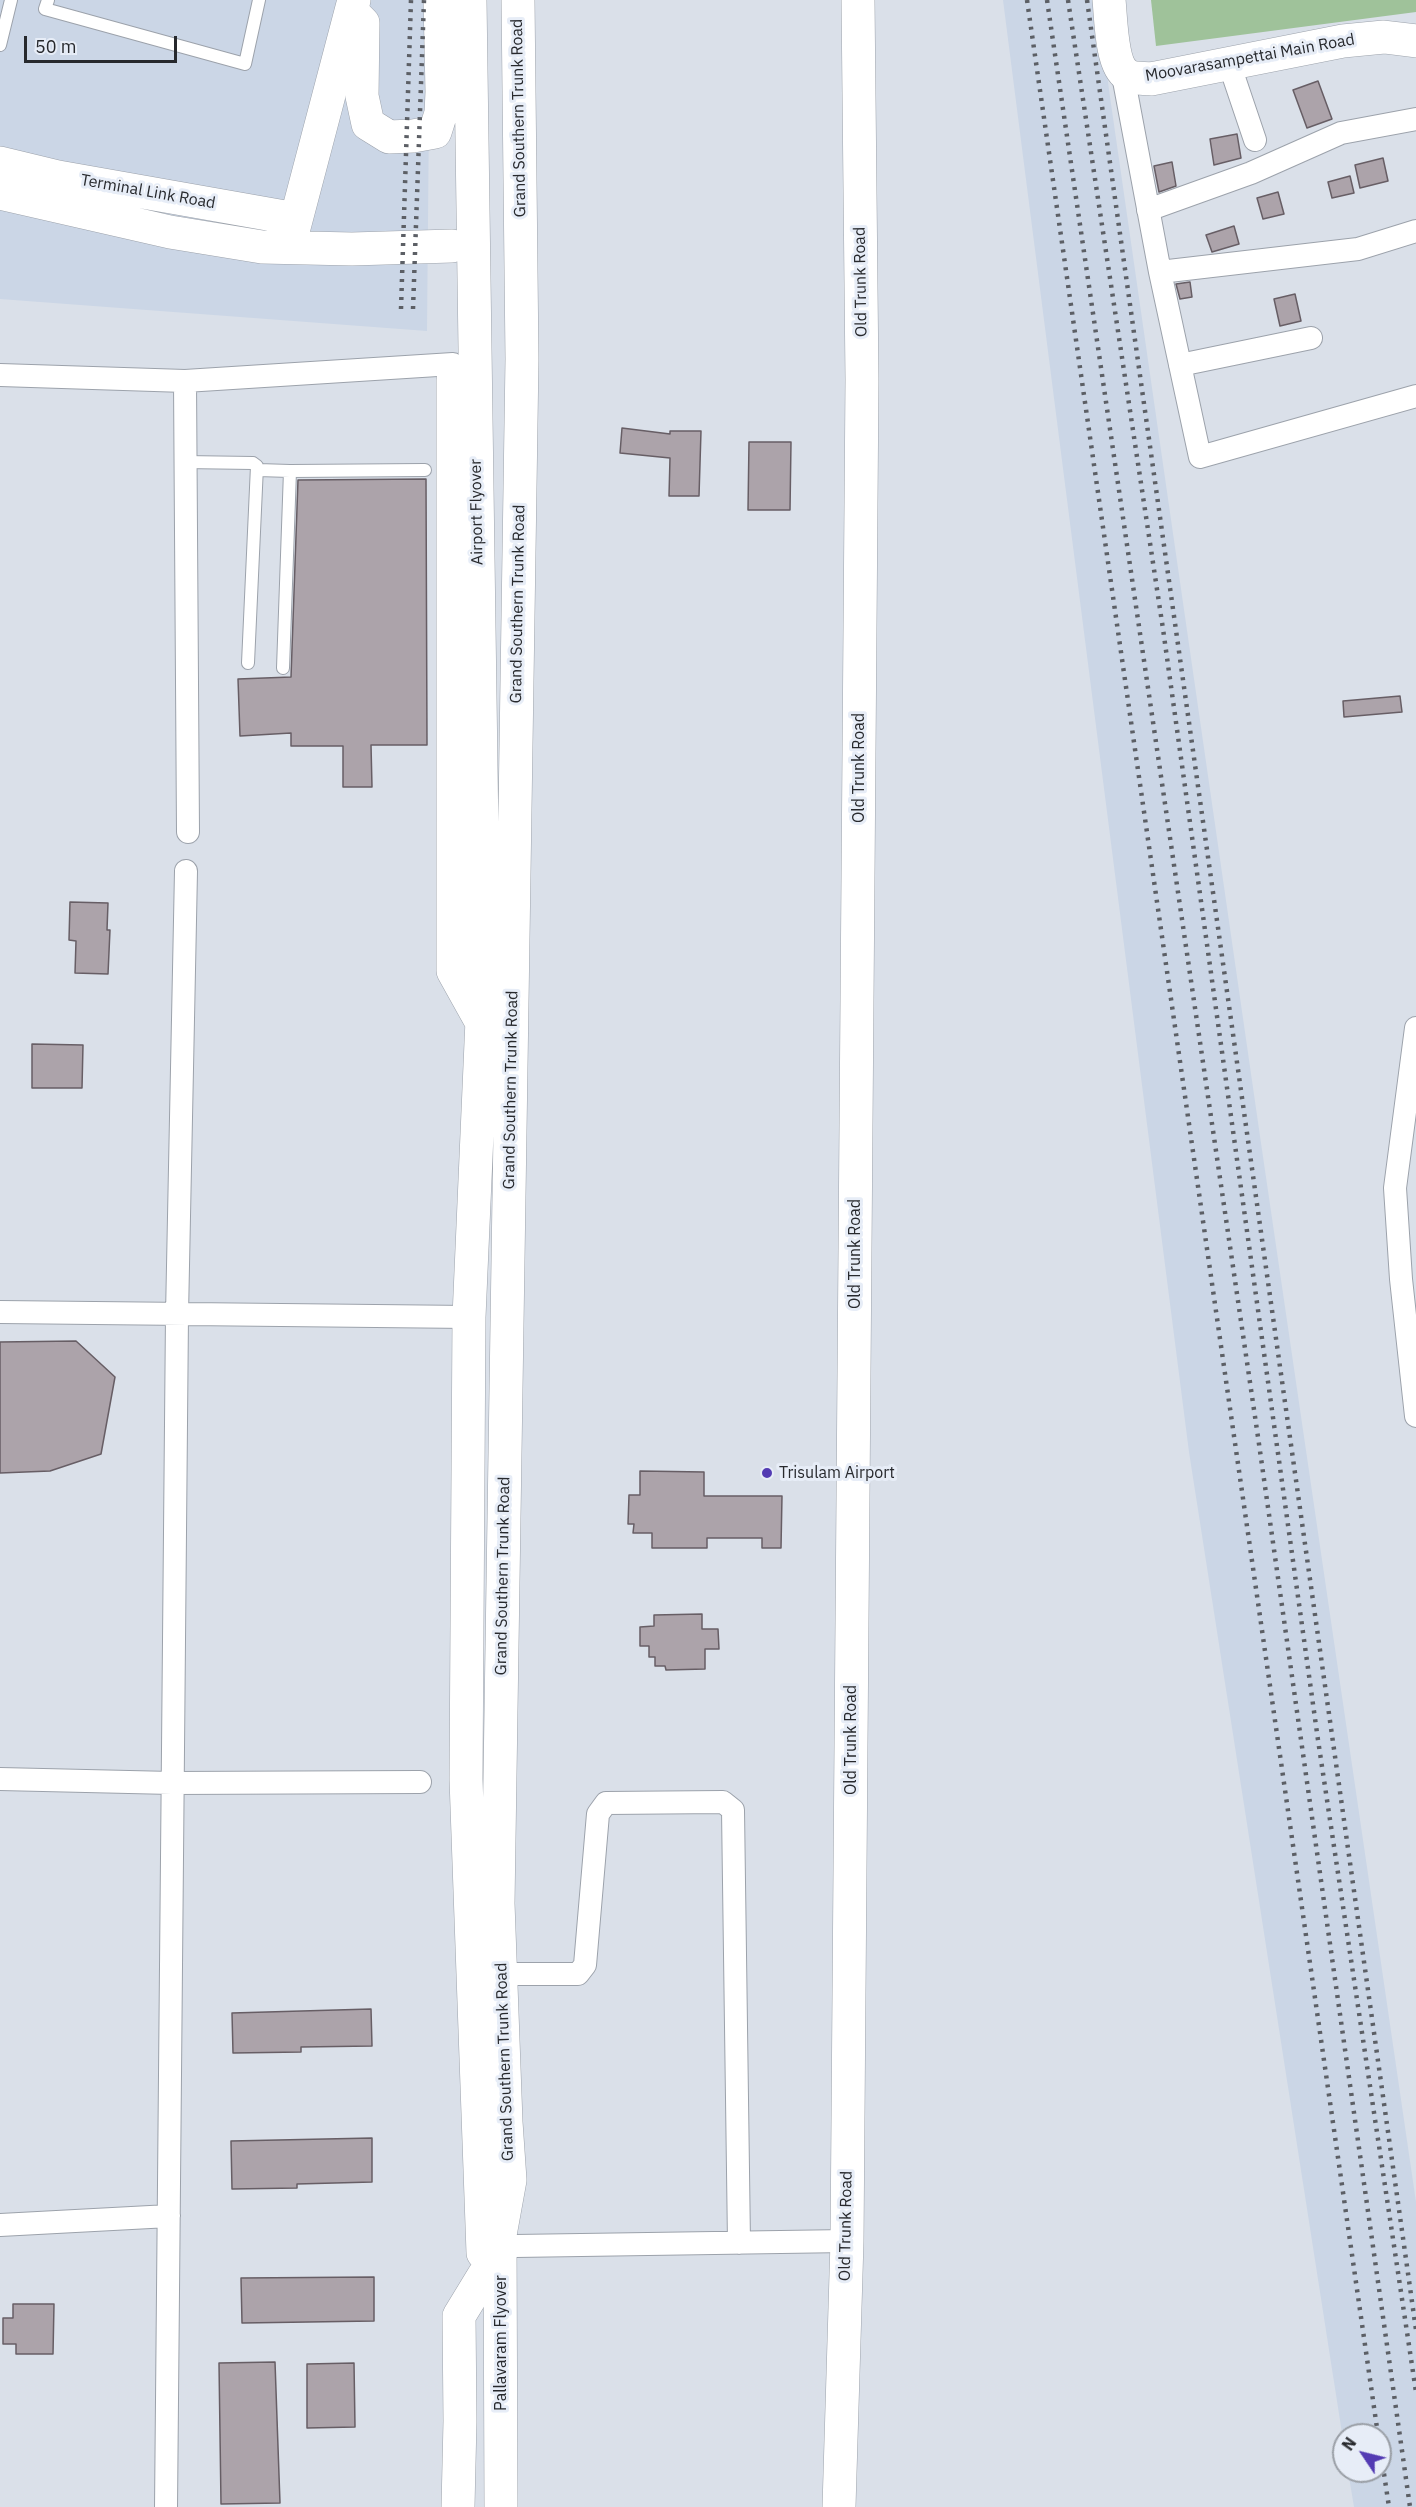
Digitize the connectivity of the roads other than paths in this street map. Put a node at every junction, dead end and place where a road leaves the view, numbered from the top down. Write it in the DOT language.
graph roads {
  1 [pos="11,0"];
  2 [pos="48,0"];
  3 [pos="259,0"];
  4 [pos="440,0"];
  5 [pos="450,0"];
  6 [pos="470,0"];
  7 [pos="518,0"];
  8 [pos="858,0"];
  9 [pos="1109,0"];
  10 [pos="353,6"];
  11 [pos="1416,41"];
  12 [pos="0,45"];
  13 [pos="1229,63"];
  14 [pos="1122,70"];
  15 [pos="1416,119"];
  16 [pos="1255,140"];
  17 [pos="0,163"];
  18 [pos="14,196"];
  19 [pos="1148,210"];
  20 [pos="1416,231"];
  21 [pos="292,234"];
  22 [pos="452,246"];
  23 [pos="1160,272"];
  24 [pos="1311,339"];
  25 [pos="453,364"];
  26 [pos="1180,365"];
  27 [pos="0,375"];
  28 [pos="185,381"];
  29 [pos="1416,396"];
  30 [pos="184,462"];
  31 [pos="258,470"];
  32 [pos="424,470"];
  33 [pos="290,471"];
  34 [pos="248,663"];
  35 [pos="283,668"];
  36 [pos="188,832"];
  37 [pos="186,871"];
  38 [pos="483,1025"];
  39 [pos="1416,1028"];
  40 [pos="1413,1077"];
  41 [pos="1408,1278"];
  42 [pos="0,1312"];
  43 [pos="177,1315"];
  44 [pos="469,1317"];
  45 [pos="1416,1416"];
  46 [pos="0,1779"];
  47 [pos="420,1782"];
  48 [pos="172,1783"];
  49 [pos="501,1974"];
  50 [pos="510,2180"];
  51 [pos="169,2216"];
  52 [pos="0,2225"];
  53 [pos="847,2241"];
  54 [pos="739,2243"];
  55 [pos="515,2246"];
  56 [pos="484,2275"];
  57 [pos="491,2321"];
  58 [pos="166,2507"];
  59 [pos="458,2507"];
  60 [pos="481,2507"];
  61 [pos="501,2507"];
  62 [pos="516,2507"];
  63 [pos="839,2507"];
  1 -- 12 [label="lane"];
  2 -- 3 [label="lane"];
  4 -- 10 [label="main road"];
  5 -- 22 [label="main road"];
  6 -- 38 [label="main road, Airport Flyover"];
  7 -- 49 [label="main road, Grand Southern Trunk Road"];
  8 -- 53 [label="main road, Old Trunk Road"];
  9 -- 14 [label="main road, Moovarasampettai Main Road"];
  10 -- 21 [label="main road"];
  11 -- 13 [label="main road, Moovarasampettai Main Road"];
  13 -- 14 [label="main road, Moovarasampettai Main Road"];
  13 -- 16 [label="street"];
  14 -- 19 [label="street"];
  15 -- 19 [label="street"];
  17 -- 21 [label="main road, Terminal Link Road"];
  18 -- 21 [label="main road, Terminal Link Road"];
  19 -- 23 [label="street"];
  20 -- 23 [label="street"];
  21 -- 22 [label="main road, Terminal Link Road"];
  22 -- 25 [label="main road"];
  23 -- 26 [label="street"];
  24 -- 26 [label="street"];
  25 -- 28 [label="street"];
  25 -- 38 [label="main road"];
  26 -- 29 [label="street"];
  27 -- 28 [label="street"];
  28 -- 30 [label="street"];
  30 -- 31 [label="lane"];
  30 -- 36 [label="street"];
  31 -- 33 [label="lane"];
  31 -- 34 [label="lane"];
  32 -- 33 [label="lane"];
  33 -- 35 [label="lane"];
  37 -- 43 [label="street"];
  38 -- 44 [label="main road, Grand Southern Trunk Road"];
  39 -- 40 [label="street"];
  40 -- 41 [label="street"];
  41 -- 45 [label="street"];
  42 -- 43 [label="street"];
  43 -- 44 [label="street"];
  43 -- 48 [label="street"];
  44 -- 56 [label="main road, Grand Southern Trunk Road"];
  46 -- 48 [label="street"];
  47 -- 48 [label="street"];
  48 -- 51 [label="street"];
  49 -- 50 [label="main road, Grand Southern Trunk Road"];
  49 -- 54 [label="street"];
  50 -- 55 [label="main road"];
  50 -- 57 [label="main road, Pallavaram Flyover"];
  51 -- 52 [label="street"];
  51 -- 58 [label="street"];
  53 -- 54 [label="street"];
  53 -- 63 [label="main road, Old Trunk Road"];
  54 -- 55 [label="street"];
  55 -- 62 [label="main road"];
  56 -- 57 [label="main road, Pallavaram Flyover"];
  56 -- 59 [label="main road"];
  57 -- 60 [label="main road, Pallavaram Flyover"];
  57 -- 61 [label="main road, Pallavaram Flyover"];
}
